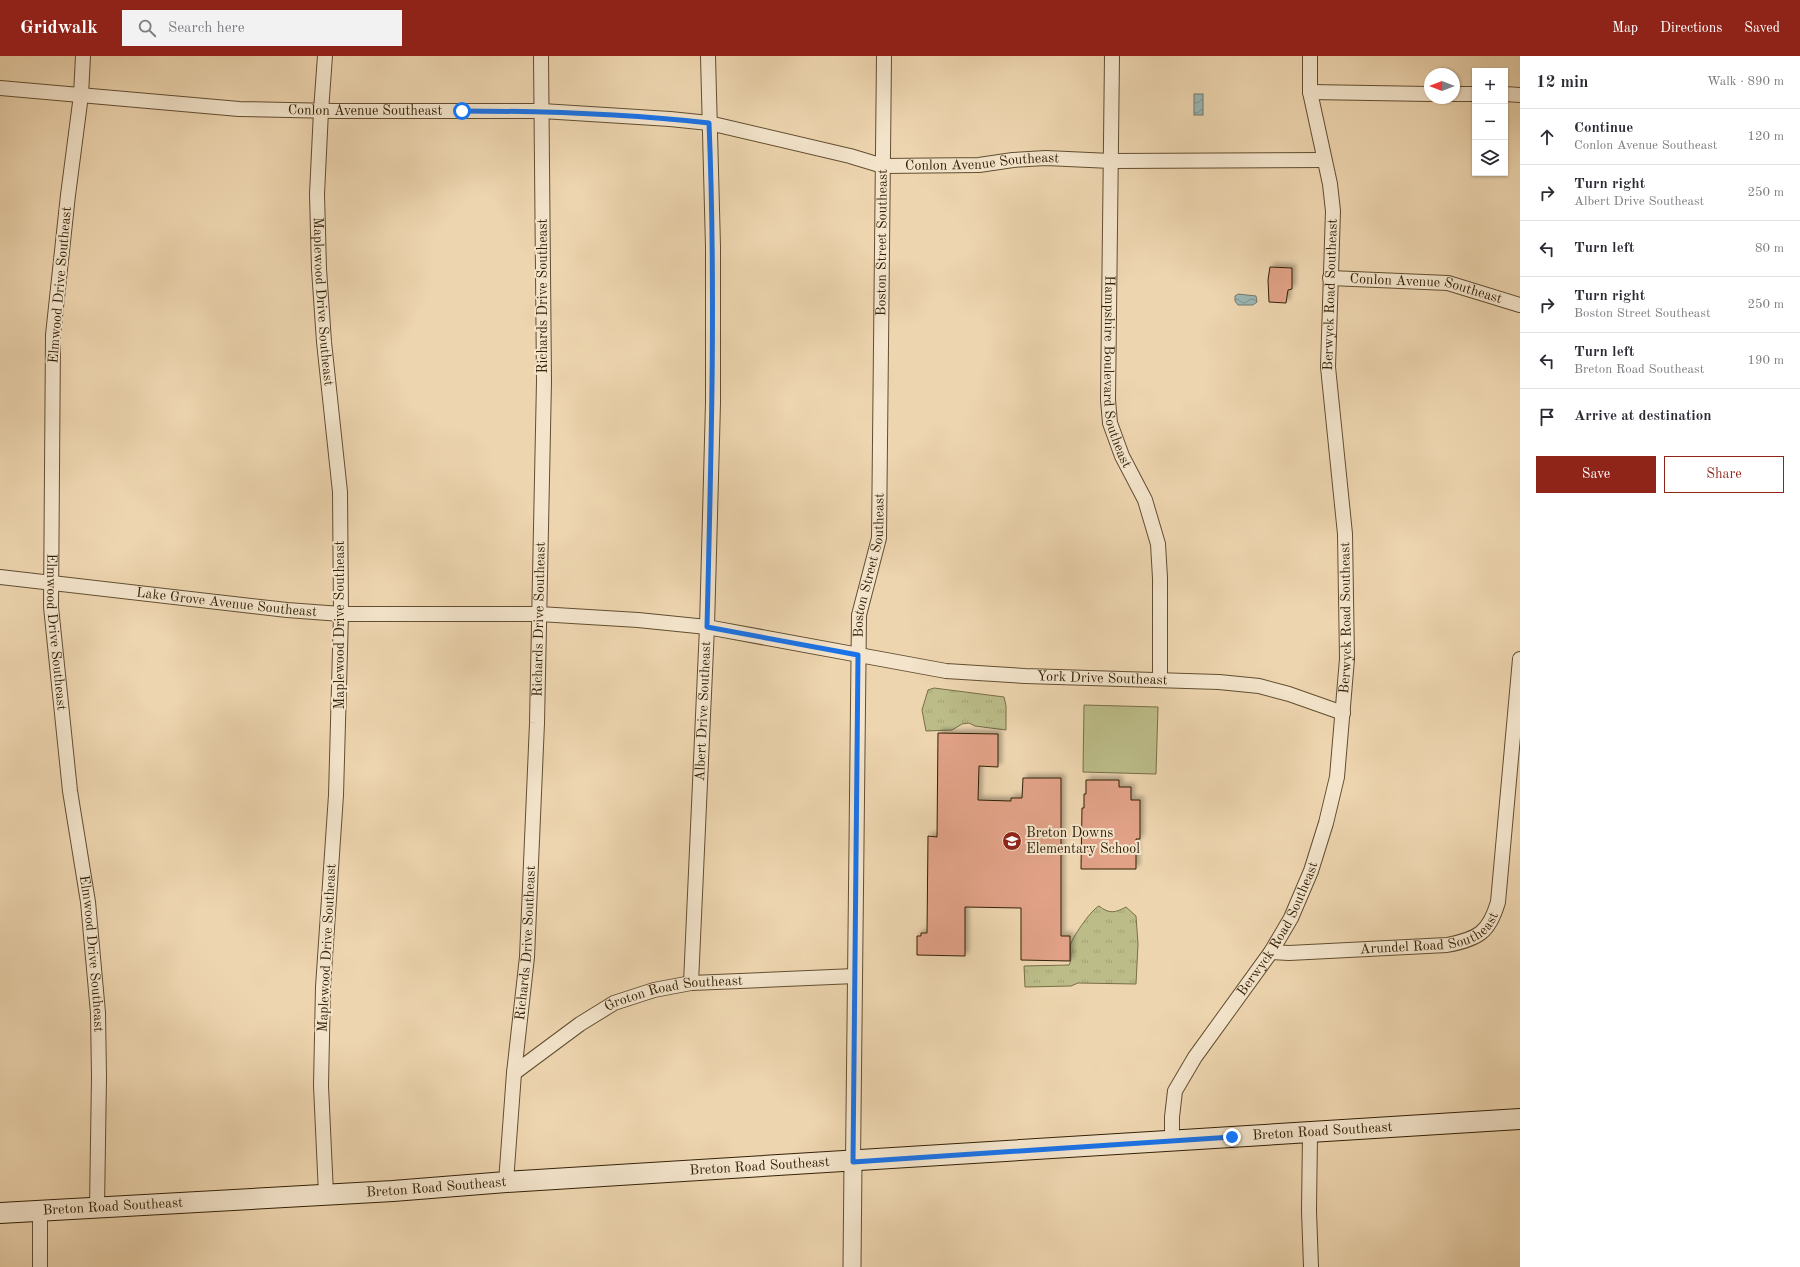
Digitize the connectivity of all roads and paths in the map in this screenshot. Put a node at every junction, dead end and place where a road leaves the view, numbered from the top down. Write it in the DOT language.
graph roads {
  1 [pos="83,56"];
  2 [pos="325,56"];
  3 [pos="541,56"];
  4 [pos="708,56"];
  5 [pos="884,56"];
  6 [pos="1112,56"];
  7 [pos="1310,56"];
  8 [pos="0,88"];
  9 [pos="1310,92"];
  10 [pos="1424,94"];
  11 [pos="1460,94"];
  12 [pos="1472,94"];
  13 [pos="1508,94"];
  14 [pos="81,95"];
  15 [pos="1520,95"];
  16 [pos="321,110"];
  17 [pos="542,111"];
  18 [pos="709,123"];
  19 [pos="1324,160"];
  20 [pos="1110,161"];
  21 [pos="883,166"];
  22 [pos="1330,278"];
  23 [pos="1520,306"];
  24 [pos="0,577"];
  25 [pos="52,582"];
  26 [pos="341,614"];
  27 [pos="539,614"];
  28 [pos="707,627"];
  29 [pos="858,655"];
  30 [pos="1520,658"];
  31 [pos="1160,679"];
  32 [pos="1343,713"];
  33 [pos="1271,952"];
  34 [pos="855,976"];
  35 [pos="691,983"];
  36 [pos="514,1073"];
  37 [pos="1520,1119"];
  38 [pos="1310,1133"];
  39 [pos="1172,1140"];
  40 [pos="853,1162"];
  41 [pos="506,1182"];
  42 [pos="326,1194"];
  43 [pos="97,1207"];
  44 [pos="40,1210"];
  45 [pos="0,1213"];
  46 [pos="41,1266"];
  47 [pos="852,1267"];
  48 [pos="1312,1267"];
  1 -- 14 [label="street, Elmwood Drive Southeast"];
  2 -- 16 [label="street, Maplewood Drive Southeast"];
  3 -- 17 [label="street, Richards Drive Southeast"];
  4 -- 18 [label="street, Albert Drive Southeast"];
  5 -- 21 [label="street, Boston Street Southeast"];
  6 -- 20 [label="street, Hampshire Boulevard Southeast"];
  7 -- 9 [label="street, Berwyck Road Southeast"];
  8 -- 14 [label="street, Conlon Avenue Southeast"];
  9 -- 10 [label="street"];
  9 -- 19 [label="street, Berwyck Road Southeast"];
  11 -- 12 [label="street"];
  13 -- 15 [label="street"];
  14 -- 16 [label="street, Conlon Avenue Southeast"];
  14 -- 25 [label="street, Elmwood Drive Southeast"];
  16 -- 17 [label="street, Conlon Avenue Southeast"];
  16 -- 26 [label="street, Maplewood Drive Southeast"];
  17 -- 18 [label="street, Conlon Avenue Southeast"];
  17 -- 27 [label="street, Richards Drive Southeast"];
  18 -- 21 [label="street, Conlon Avenue Southeast"];
  18 -- 28 [label="street, Albert Drive Southeast"];
  19 -- 20 [label="street, Conlon Avenue Southeast"];
  19 -- 22 [label="street, Berwyck Road Southeast"];
  20 -- 21 [label="street, Conlon Avenue Southeast"];
  20 -- 31 [label="street, Hampshire Boulevard Southeast"];
  21 -- 29 [label="street, Boston Street Southeast"];
  22 -- 23 [label="street, Conlon Avenue Southeast"];
  22 -- 32 [label="street, Berwyck Road Southeast"];
  24 -- 25 [label="street, Lake Grove Avenue Southeast"];
  25 -- 26 [label="street, Lake Grove Avenue Southeast"];
  25 -- 43 [label="street, Elmwood Drive Southeast"];
  26 -- 27 [label="street, Lake Grove Avenue Southeast"];
  26 -- 42 [label="street, Maplewood Drive Southeast"];
  27 -- 28 [label="street, Lake Grove Avenue Southeast"];
  27 -- 36 [label="street, Richards Drive Southeast"];
  28 -- 29 [label="street, Lake Grove Avenue Southeast"];
  28 -- 35 [label="street, Albert Drive Southeast"];
  29 -- 31 [label="street, York Drive Southeast"];
  29 -- 34 [label="street, Boston Street Southeast"];
  30 -- 33 [label="street, Arundel Road Southeast"];
  31 -- 32 [label="street, York Drive Southeast"];
  32 -- 33 [label="street, Berwyck Road Southeast"];
  33 -- 39 [label="street, Berwyck Road Southeast"];
  34 -- 35 [label="street, Groton Road Southeast"];
  34 -- 40 [label="street, Boston Street Southeast"];
  35 -- 36 [label="street, Groton Road Southeast"];
  36 -- 41 [label="street, Richards Drive Southeast"];
  37 -- 38 [label="main road, Breton Road Southeast"];
  38 -- 39 [label="main road, Breton Road Southeast"];
  38 -- 48 [label="street"];
  39 -- 40 [label="main road, Breton Road Southeast"];
  40 -- 41 [label="main road, Breton Road Southeast"];
  40 -- 47 [label="street, Boston Street Southeast"];
  41 -- 42 [label="main road, Breton Road Southeast"];
  42 -- 43 [label="main road, Breton Road Southeast"];
  43 -- 44 [label="main road, Breton Road Southeast"];
  44 -- 45 [label="main road, Breton Road Southeast"];
  44 -- 46 [label="street"];
}
